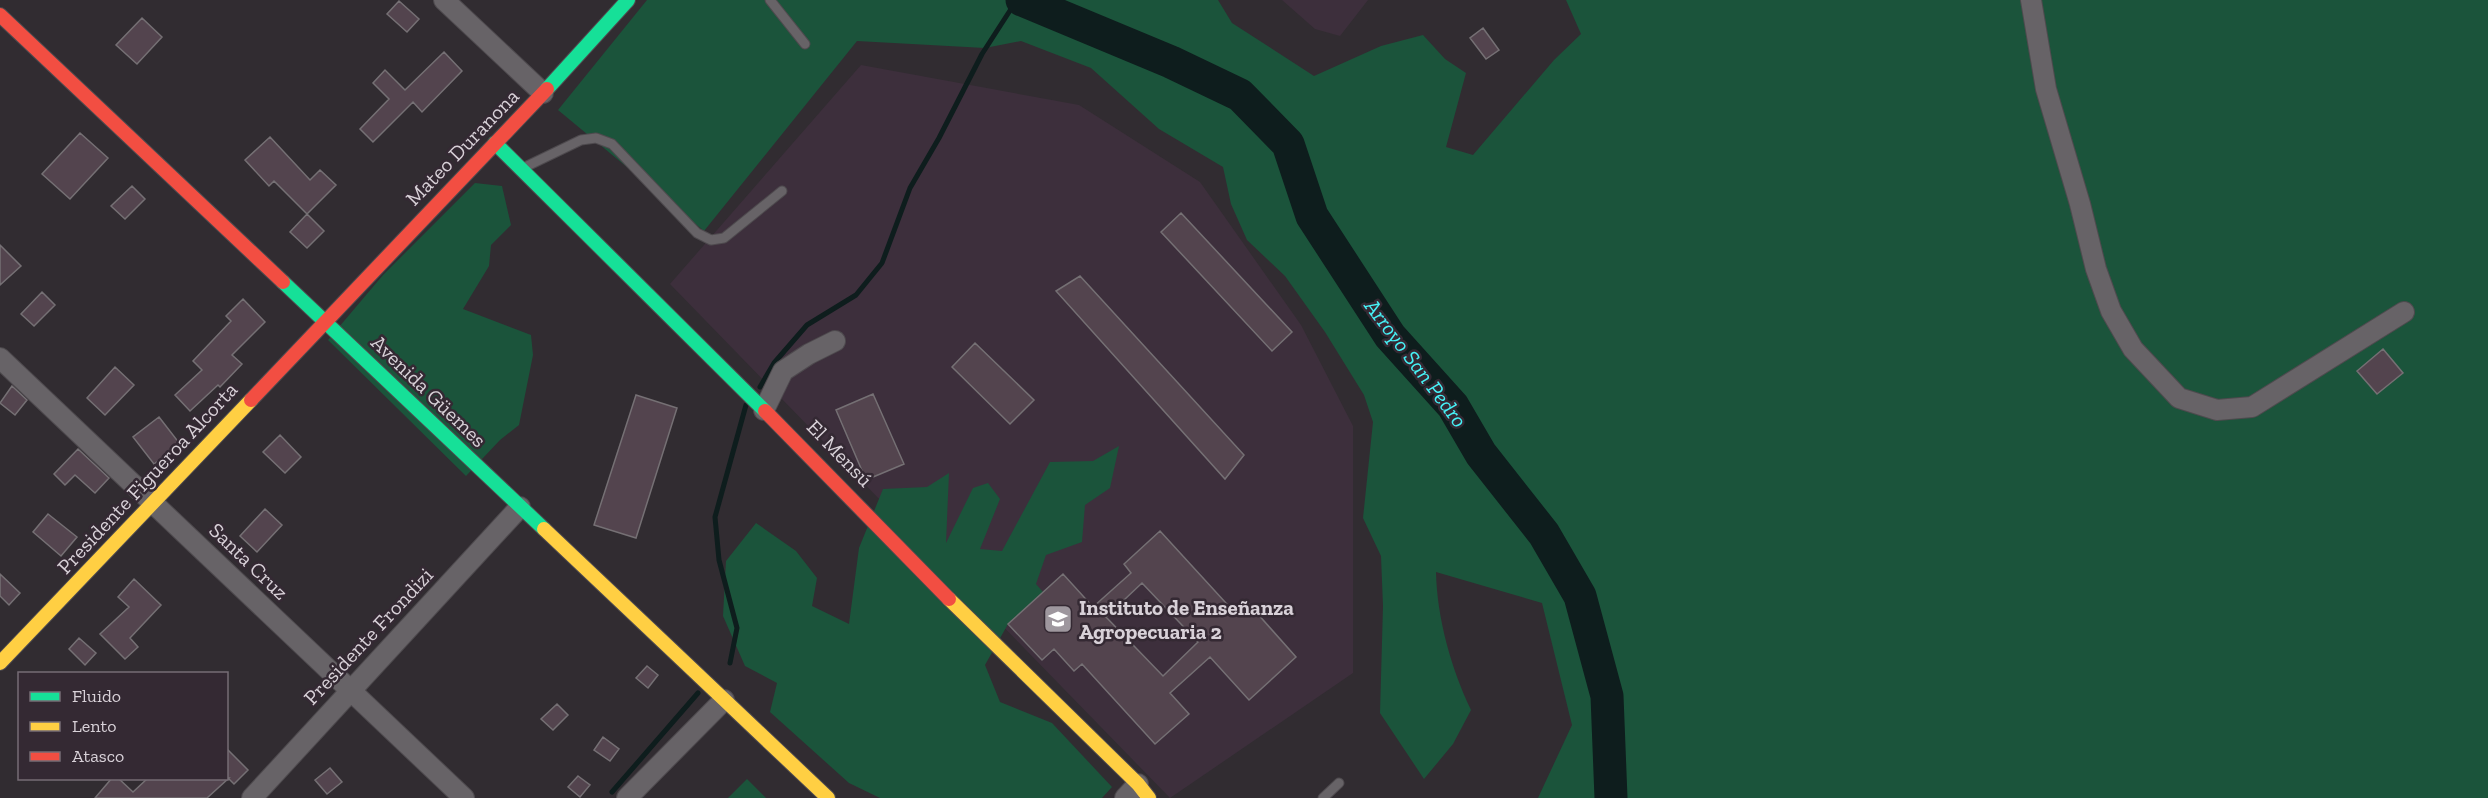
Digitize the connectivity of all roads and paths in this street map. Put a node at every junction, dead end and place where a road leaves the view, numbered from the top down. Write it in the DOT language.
graph roads {
  1 [pos="444,0"];
  2 [pos="628,0"];
  3 [pos="770,0"];
  4 [pos="2031,0"];
  5 [pos="0,15"];
  6 [pos="805,44"];
  7 [pos="543,93"];
  8 [pos="495,143"];
  9 [pos="521,169"];
  10 [pos="782,191"];
  11 [pos="2404,312"];
  12 [pos="324,321"];
  13 [pos="835,342"];
  14 [pos="0,358"];
  15 [pos="764,410"];
  16 [pos="153,502"];
  17 [pos="520,507"];
  18 [pos="0,663"];
  19 [pos="349,692"];
  20 [pos="724,700"];
  21 [pos="1339,783"];
  22 [pos="1138,793"];
  23 [pos="252,798"];
  24 [pos="464,798"];
  25 [pos="627,798"];
  26 [pos="828,798"];
  27 [pos="1323,798"];
  1 -- 7 [label="street"];
  2 -- 7 [label="street, Mateo Duranona"];
  3 -- 6 [label="lane"];
  4 -- 11 [label="street"];
  5 -- 12 [label="street, Avenida Güemes"];
  7 -- 8 [label="street, Mateo Duranona"];
  8 -- 9 [label="street, El Mensú"];
  8 -- 12 [label="street, Mateo Duranona"];
  9 -- 10 [label="lane"];
  9 -- 15 [label="street, El Mensú"];
  12 -- 16 [label="street, Presidente Figueroa Alcorta"];
  12 -- 17 [label="street, Avenida Güemes"];
  13 -- 15 [label="street"];
  14 -- 16 [label="street, Santa Cruz"];
  15 -- 22 [label="street, El Mensú"];
  16 -- 18 [label="street, Presidente Figueroa Alcorta"];
  16 -- 19 [label="street, Santa Cruz"];
  17 -- 19 [label="street, Presidente Frondizi"];
  17 -- 20 [label="street, Avenida Güemes"];
  19 -- 23 [label="street, Presidente Frondizi"];
  19 -- 24 [label="street, Santa Cruz"];
  20 -- 25 [label="street"];
  20 -- 26 [label="street, Avenida Güemes"];
  21 -- 27 [label="lane"];
}
